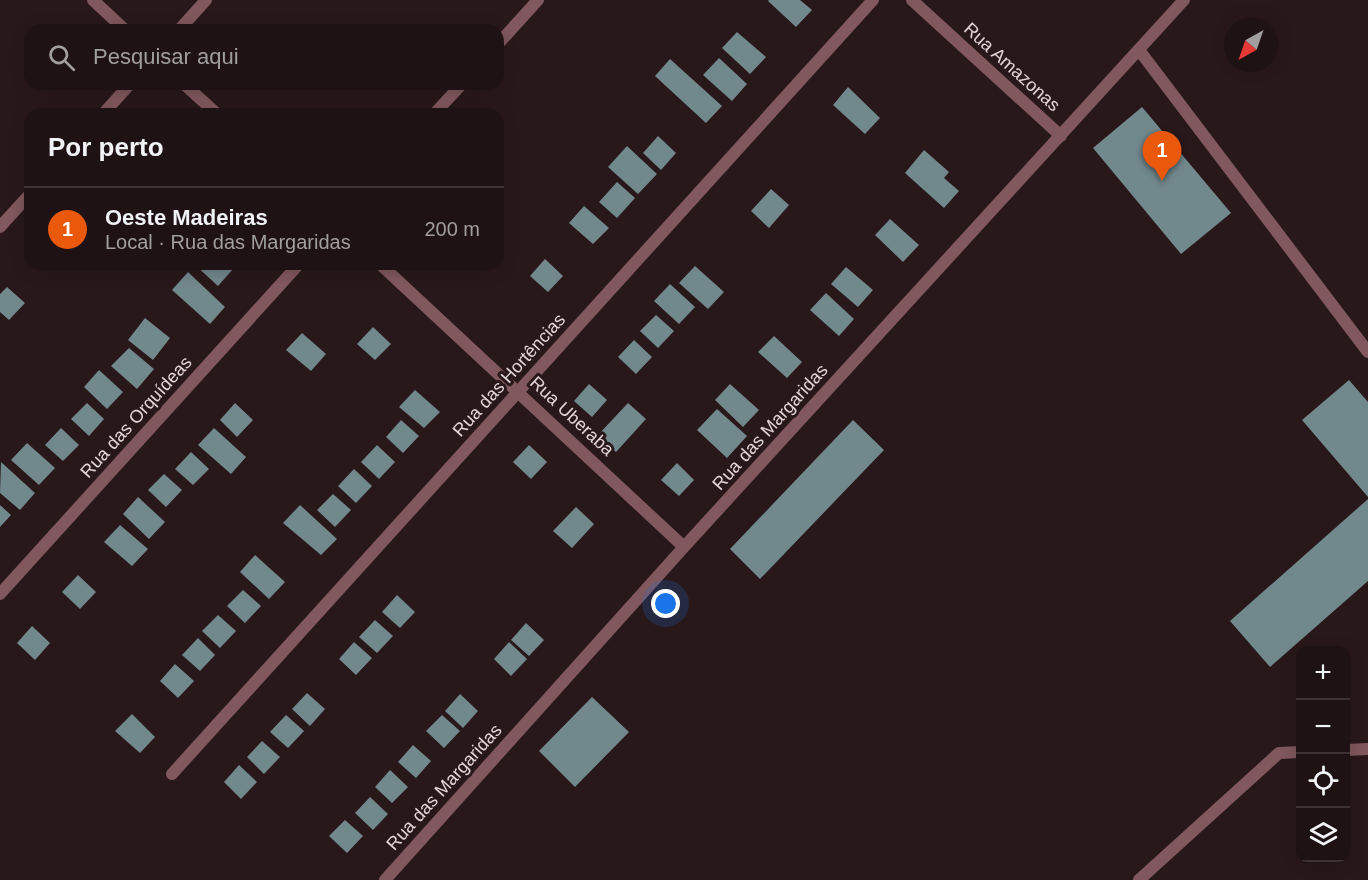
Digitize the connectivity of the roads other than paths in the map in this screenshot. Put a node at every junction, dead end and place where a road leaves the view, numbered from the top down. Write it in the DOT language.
graph roads {
  1 [pos="93,0"];
  2 [pos="206,0"];
  3 [pos="537,0"];
  4 [pos="873,0"];
  5 [pos="912,0"];
  6 [pos="1184,0"];
  7 [pos="119,24"];
  8 [pos="184,24"];
  9 [pos="504,37"];
  10 [pos="1139,50"];
  11 [pos="125,90"];
  12 [pos="191,90"];
  13 [pos="456,90"];
  14 [pos="108,108"];
  15 [pos="210,108"];
  16 [pos="440,108"];
  17 [pos="1061,136"];
  18 [pos="24,201"];
  19 [pos="0,227"];
  20 [pos="294,270"];
  21 [pos="387,270"];
  22 [pos="1368,352"];
  23 [pos="519,391"];
  24 [pos="684,547"];
  25 [pos="0,594"];
  26 [pos="1368,749"];
  27 [pos="1350,750"];
  28 [pos="1296,752"];
  29 [pos="172,774"];
  30 [pos="385,880"];
  31 [pos="1139,880"];
  1 -- 7 [label="street"];
  2 -- 8 [label="street"];
  3 -- 9 [label="street"];
  4 -- 23 [label="street, Rua das Hortências"];
  5 -- 17 [label="street, Rua Amazonas"];
  6 -- 10 [label="street, Rua das Margaridas"];
  10 -- 17 [label="street, Rua das Margaridas"];
  10 -- 22 [label="street"];
  11 -- 14 [label="street"];
  12 -- 15 [label="street"];
  13 -- 16 [label="street"];
  17 -- 24 [label="street, Rua das Margaridas"];
  18 -- 19 [label="street"];
  20 -- 25 [label="street, Rua das Orquídeas"];
  21 -- 23 [label="street, Rua Uberaba"];
  23 -- 24 [label="street, Rua Uberaba"];
  23 -- 29 [label="street, Rua das Hortências"];
  24 -- 30 [label="street, Rua das Margaridas"];
  26 -- 27 [label="street"];
  28 -- 31 [label="street"];
}
